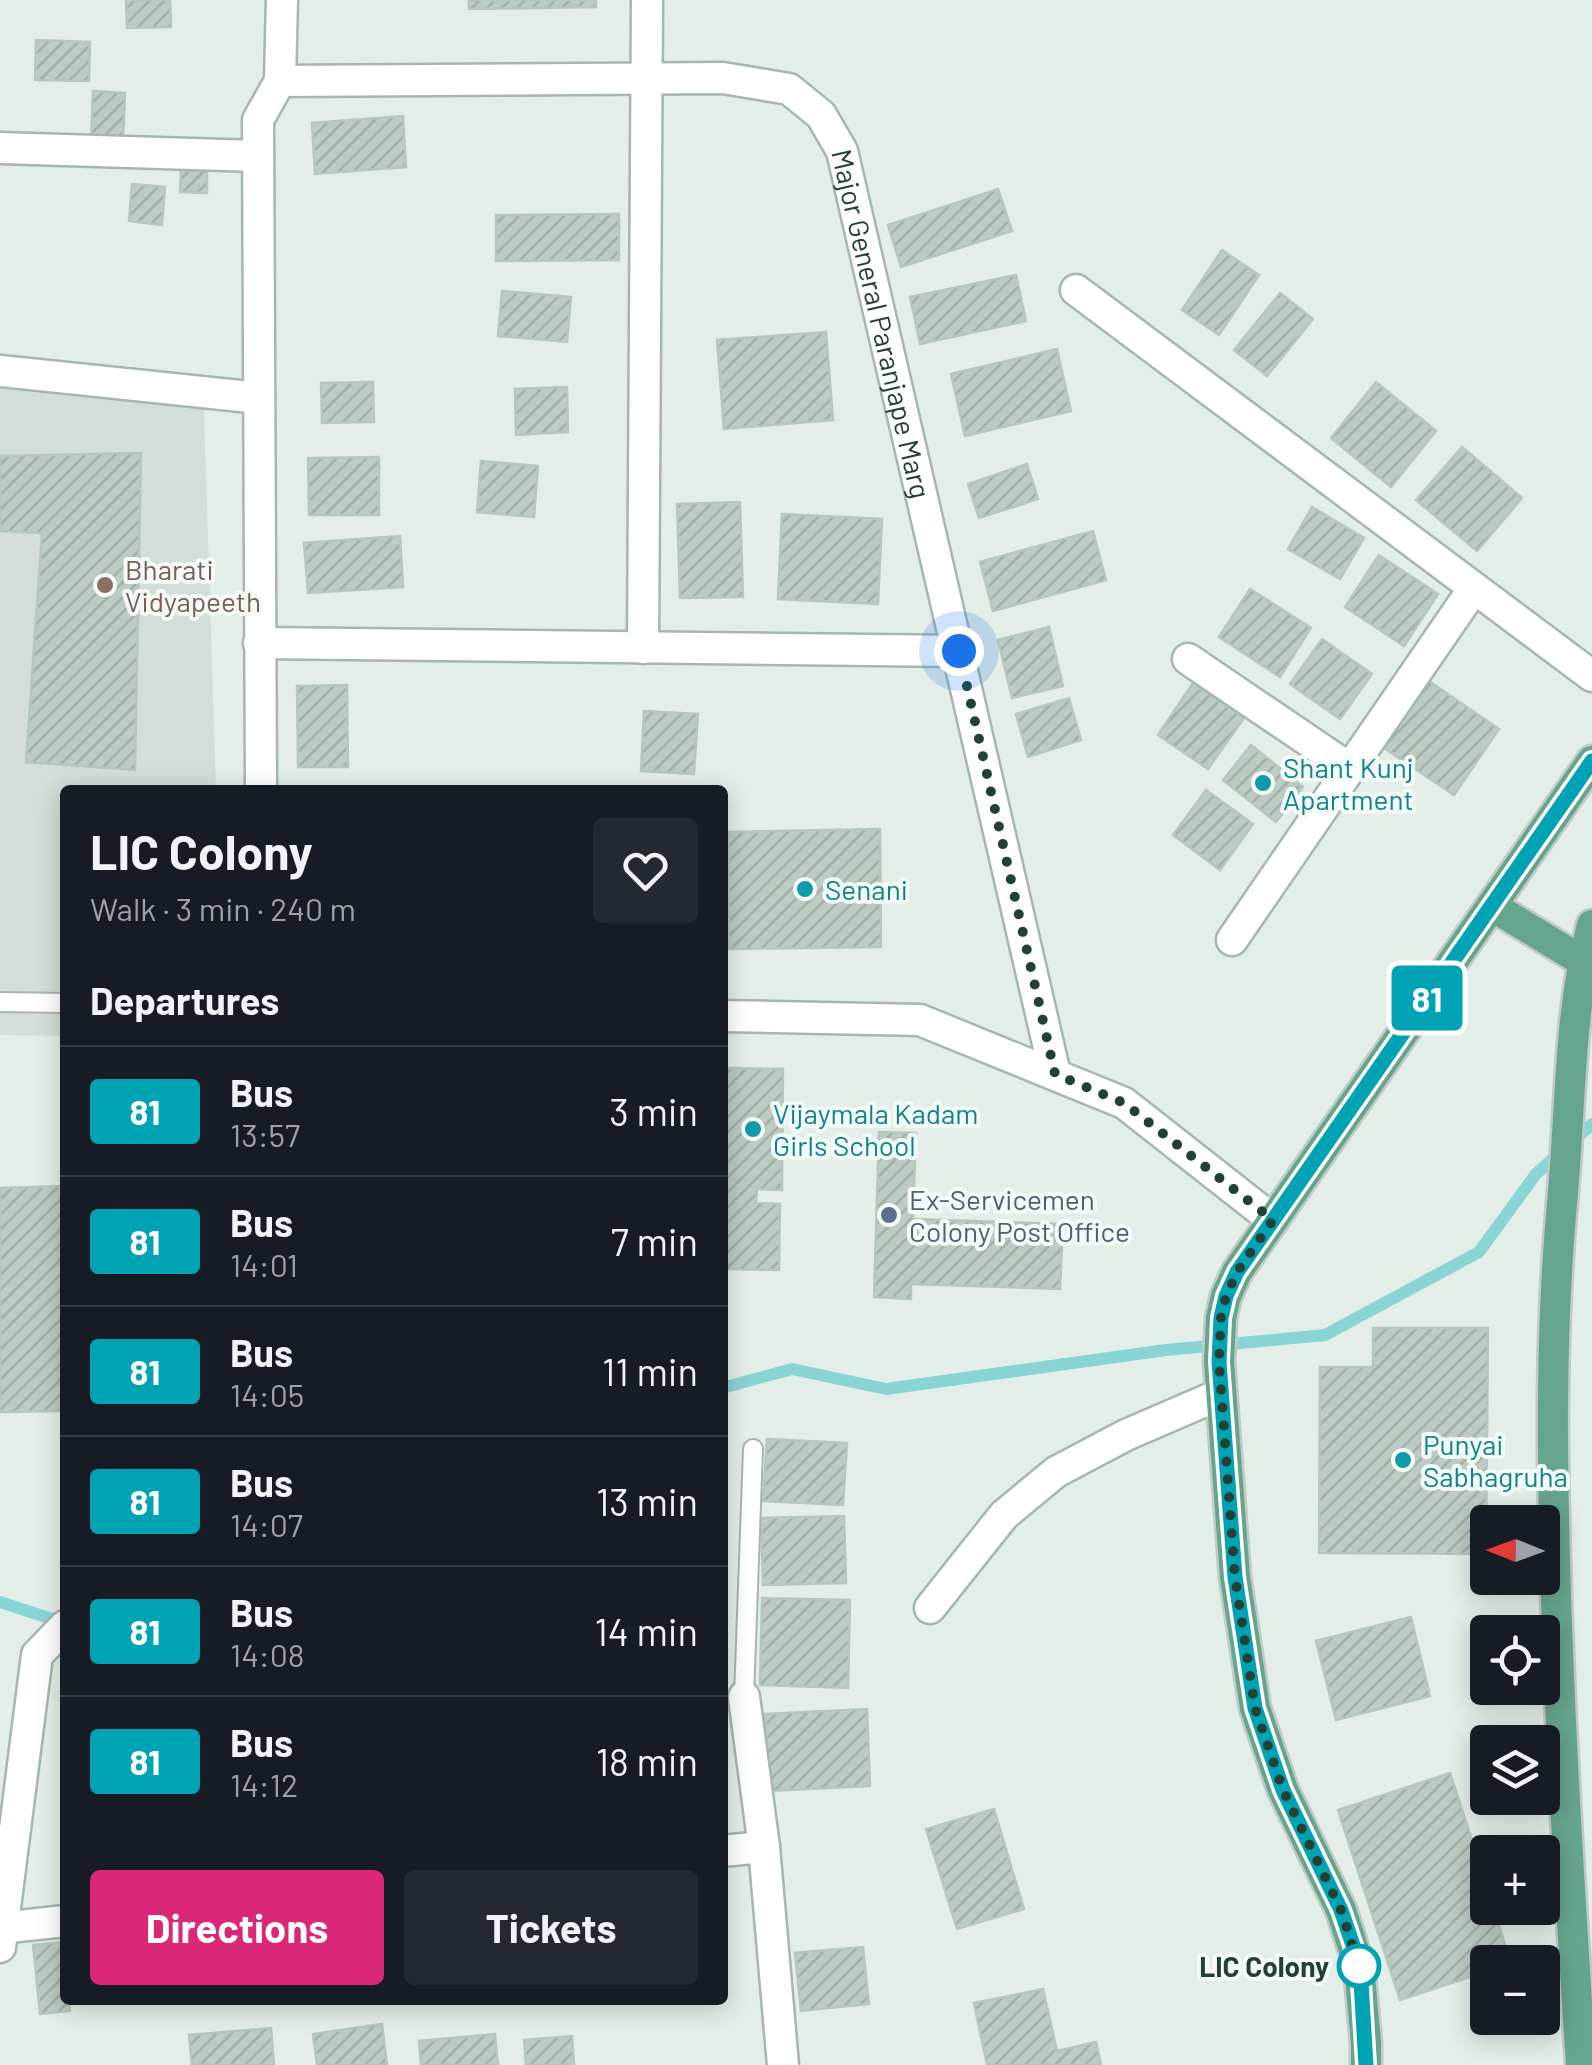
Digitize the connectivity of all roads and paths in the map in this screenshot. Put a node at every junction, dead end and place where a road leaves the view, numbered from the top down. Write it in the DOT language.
graph roads {
  1 [pos="282,0"];
  2 [pos="647,0"];
  3 [pos="648,78"];
  4 [pos="280,81"];
  5 [pos="0,148"];
  6 [pos="258,156"];
  7 [pos="1076,290"];
  8 [pos="0,371"];
  9 [pos="259,398"];
  10 [pos="1474,588"];
  11 [pos="259,643"];
  12 [pos="643,648"];
  13 [pos="959,651"];
  14 [pos="1188,659"];
  15 [pos="1592,676"];
  16 [pos="1592,761"];
  17 [pos="1350,769"];
  18 [pos="260,785"];
  19 [pos="1492,906"];
  20 [pos="1592,925"];
  21 [pos="1232,940"];
  22 [pos="1587,964"];
  23 [pos="0,1002"];
  24 [pos="60,1003"];
  25 [pos="728,1016"];
  26 [pos="1055,1074"];
  27 [pos="1273,1220"];
  28 [pos="1222,1394"];
  29 [pos="753,1450"];
  30 [pos="930,1608"];
  31 [pos="60,1631"];
  32 [pos="744,1697"];
  33 [pos="764,1847"];
  34 [pos="728,1850"];
  35 [pos="60,1921"];
  36 [pos="1,1934"];
  37 [pos="783,2065"];
  38 [pos="1366,2065"];
  39 [pos="1581,2065"];
  1 -- 4 [label="street"];
  2 -- 3 [label="street"];
  3 -- 4 [label="street, Major General Paranjape Marg"];
  3 -- 12 [label="street"];
  3 -- 13 [label="street, Major General Paranjape Marg"];
  4 -- 6 [label="street"];
  5 -- 6 [label="street"];
  6 -- 9 [label="street"];
  7 -- 10 [label="street"];
  8 -- 9 [label="street"];
  9 -- 11 [label="street"];
  10 -- 15 [label="street"];
  10 -- 17 [label="street"];
  11 -- 12 [label="street"];
  11 -- 18 [label="street"];
  12 -- 13 [label="street"];
  13 -- 26 [label="street, Major General Paranjape Marg"];
  14 -- 17 [label="street"];
  16 -- 19 [label="main road"];
  17 -- 21 [label="street"];
  19 -- 22 [label="main road"];
  19 -- 27 [label="main road"];
  20 -- 22 [label="main road"];
  22 -- 39 [label="main road"];
  23 -- 24 [label="lane"];
  25 -- 26 [label="street"];
  26 -- 27 [label="street"];
  27 -- 28 [label="main road"];
  28 -- 30 [label="street"];
  28 -- 38 [label="main road"];
  29 -- 32 [label="lane"];
  31 -- 36 [label="street"];
  32 -- 33 [label="street"];
  33 -- 34 [label="street"];
  33 -- 37 [label="street"];
  35 -- 36 [label="street"];
}
